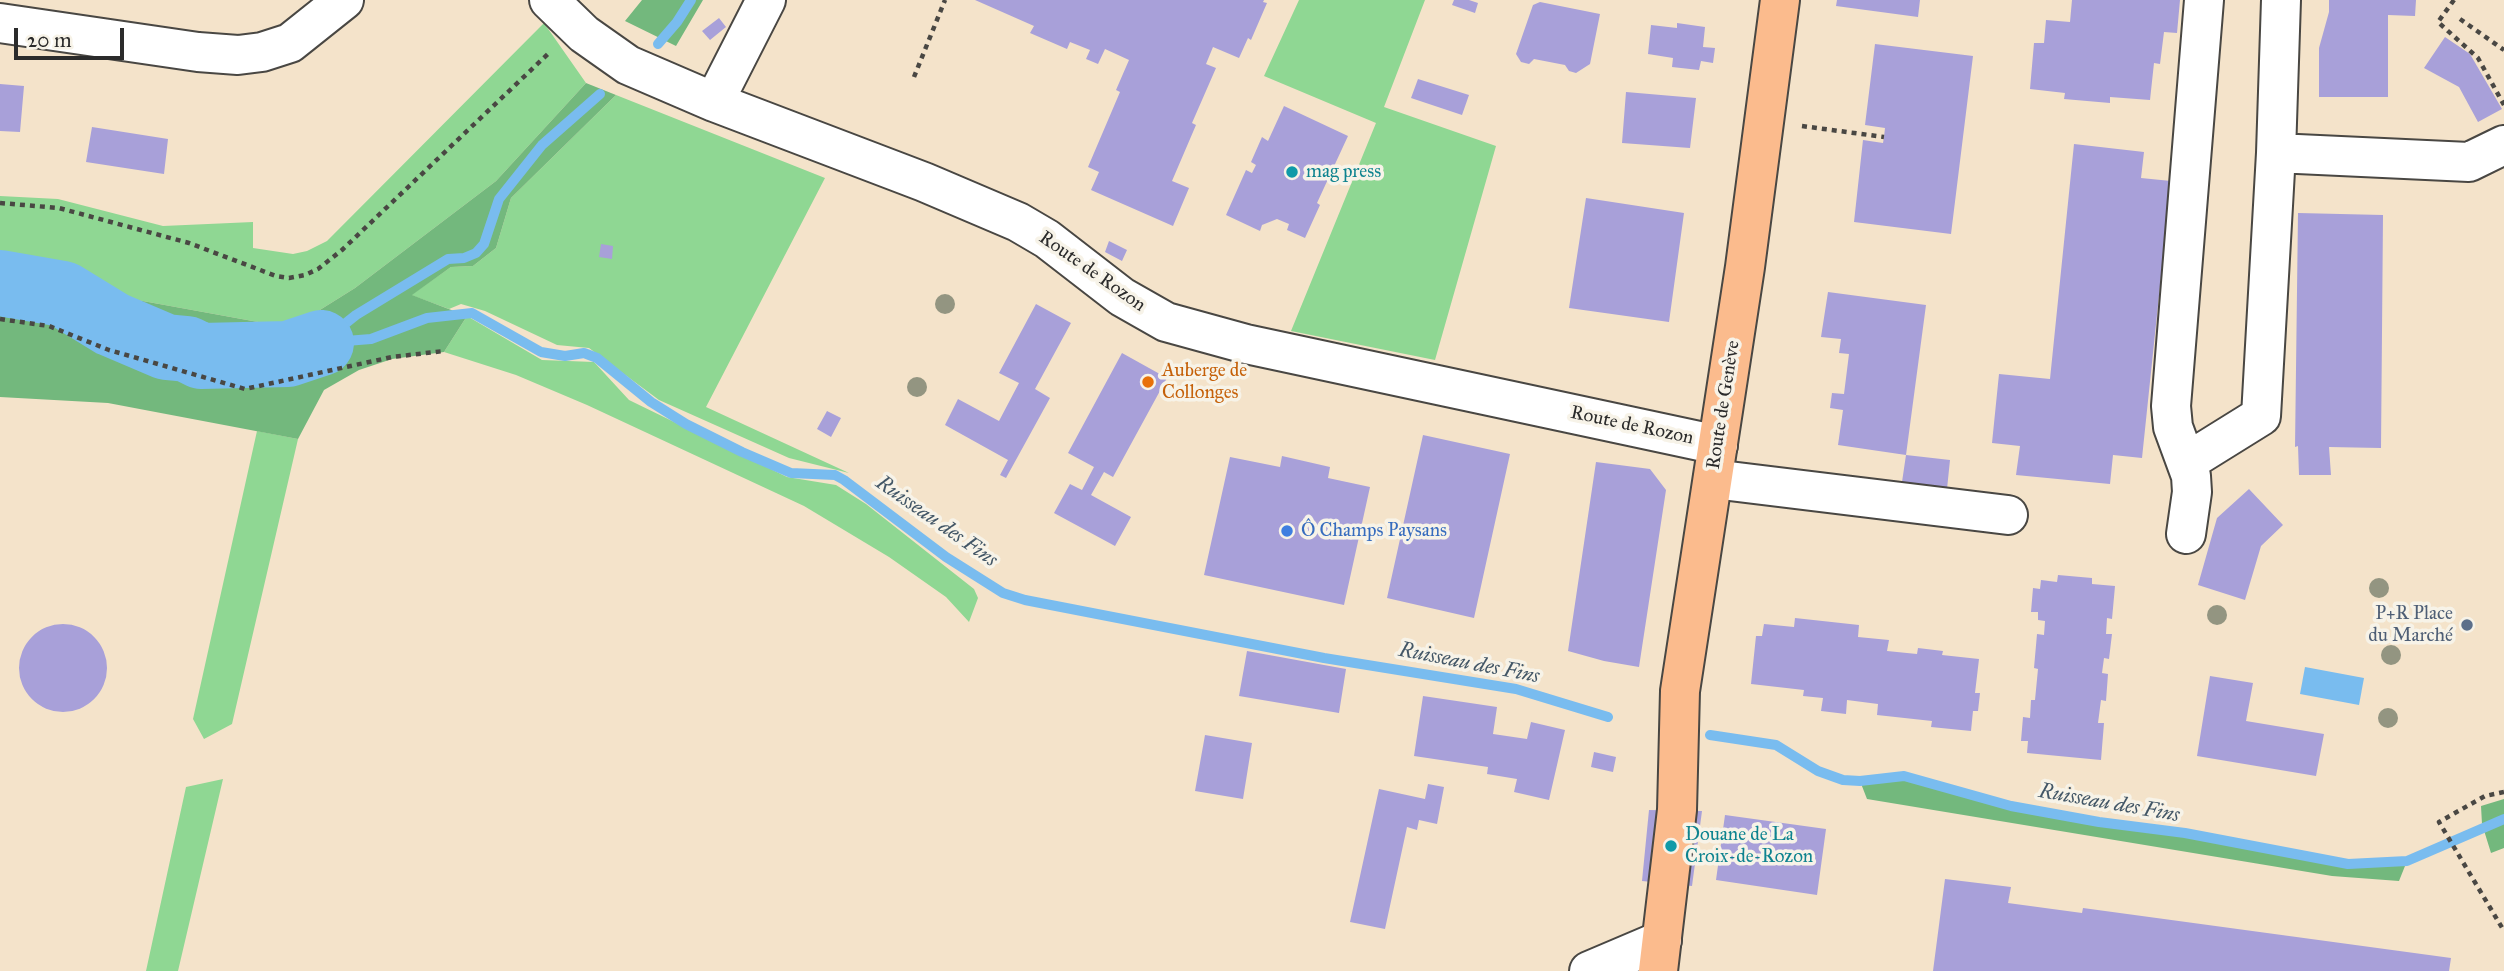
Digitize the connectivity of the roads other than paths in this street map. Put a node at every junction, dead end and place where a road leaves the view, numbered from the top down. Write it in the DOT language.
graph roads {
  1 [pos="344,0"];
  2 [pos="548,0"];
  3 [pos="766,0"];
  4 [pos="1780,0"];
  5 [pos="2204,0"];
  6 [pos="2281,0"];
  7 [pos="0,23"];
  8 [pos="714,102"];
  9 [pos="2504,145"];
  10 [pos="2276,153"];
  11 [pos="1716,462"];
  12 [pos="2187,462"];
  13 [pos="2008,515"];
  14 [pos="2186,534"];
  15 [pos="1660,955"];
  16 [pos="1589,971"];
  1 -- 7 [label="street"];
  2 -- 8 [label="street, Route de Rozon"];
  3 -- 8 [label="street"];
  4 -- 11 [label="main road, Route de Genève"];
  5 -- 12 [label="street"];
  6 -- 10 [label="street"];
  8 -- 11 [label="street, Route de Rozon"];
  9 -- 10 [label="street"];
  10 -- 12 [label="street"];
  11 -- 13 [label="street, Route de Rozon"];
  11 -- 15 [label="main road, Route de Genève"];
  12 -- 14 [label="street"];
  15 -- 16 [label="street"];
}
